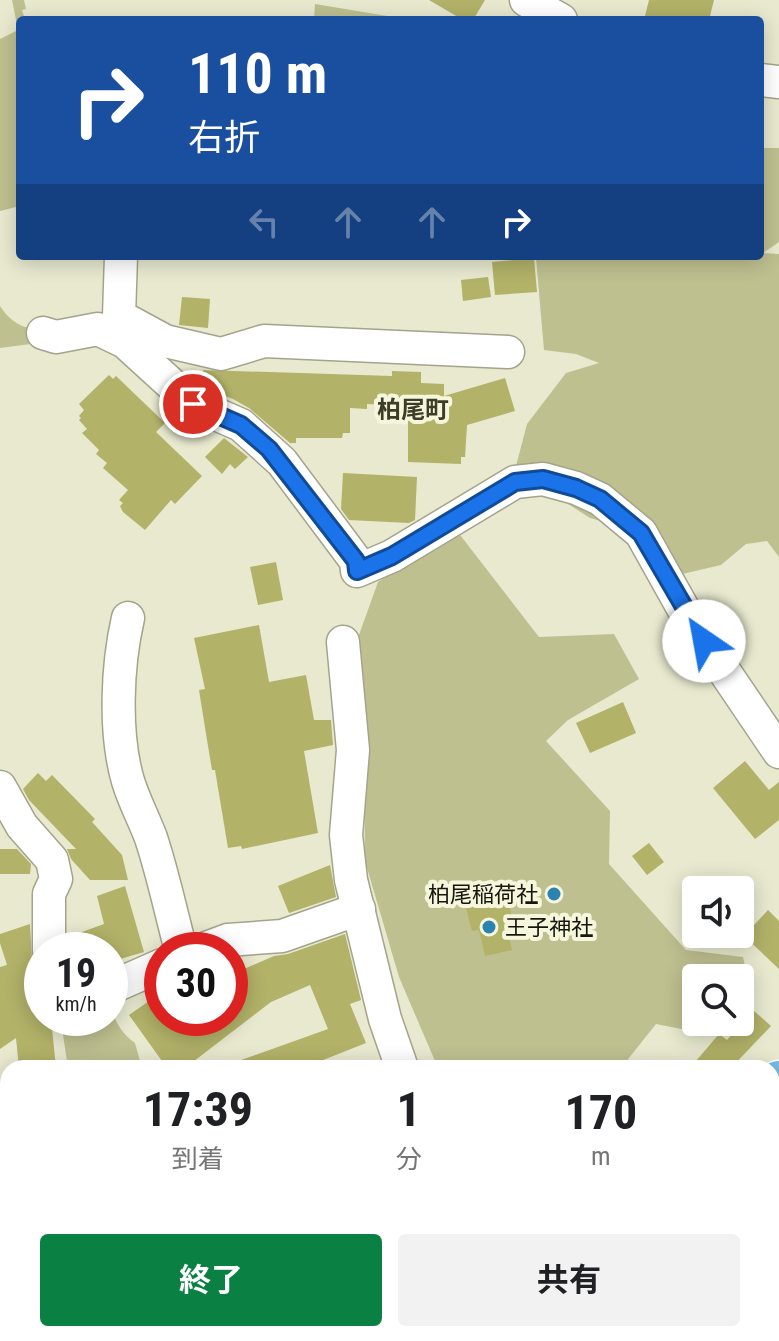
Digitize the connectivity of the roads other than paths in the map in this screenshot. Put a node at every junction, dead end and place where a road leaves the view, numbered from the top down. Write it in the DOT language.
graph roads {
  1 [pos="526,0"];
  2 [pos="554,16"];
  3 [pos="120,260"];
  4 [pos="109,323"];
  5 [pos="43,333"];
  6 [pos="508,352"];
  7 [pos="128,618"];
  8 [pos="343,642"];
  9 [pos="779,752"];
  10 [pos="0,787"];
  11 [pos="359,909"];
  12 [pos="49,932"];
  13 [pos="176,932"];
  14 [pos="248,939"];
  15 [pos="399,1060"];
  1 -- 2 [label="street"];
  3 -- 4 [label="street"];
  4 -- 5 [label="street"];
  4 -- 6 [label="street"];
  4 -- 9 [label="street"];
  7 -- 13 [label="street"];
  8 -- 11 [label="street"];
  10 -- 12 [label="street"];
  11 -- 14 [label="street"];
  11 -- 15 [label="street"];
}
